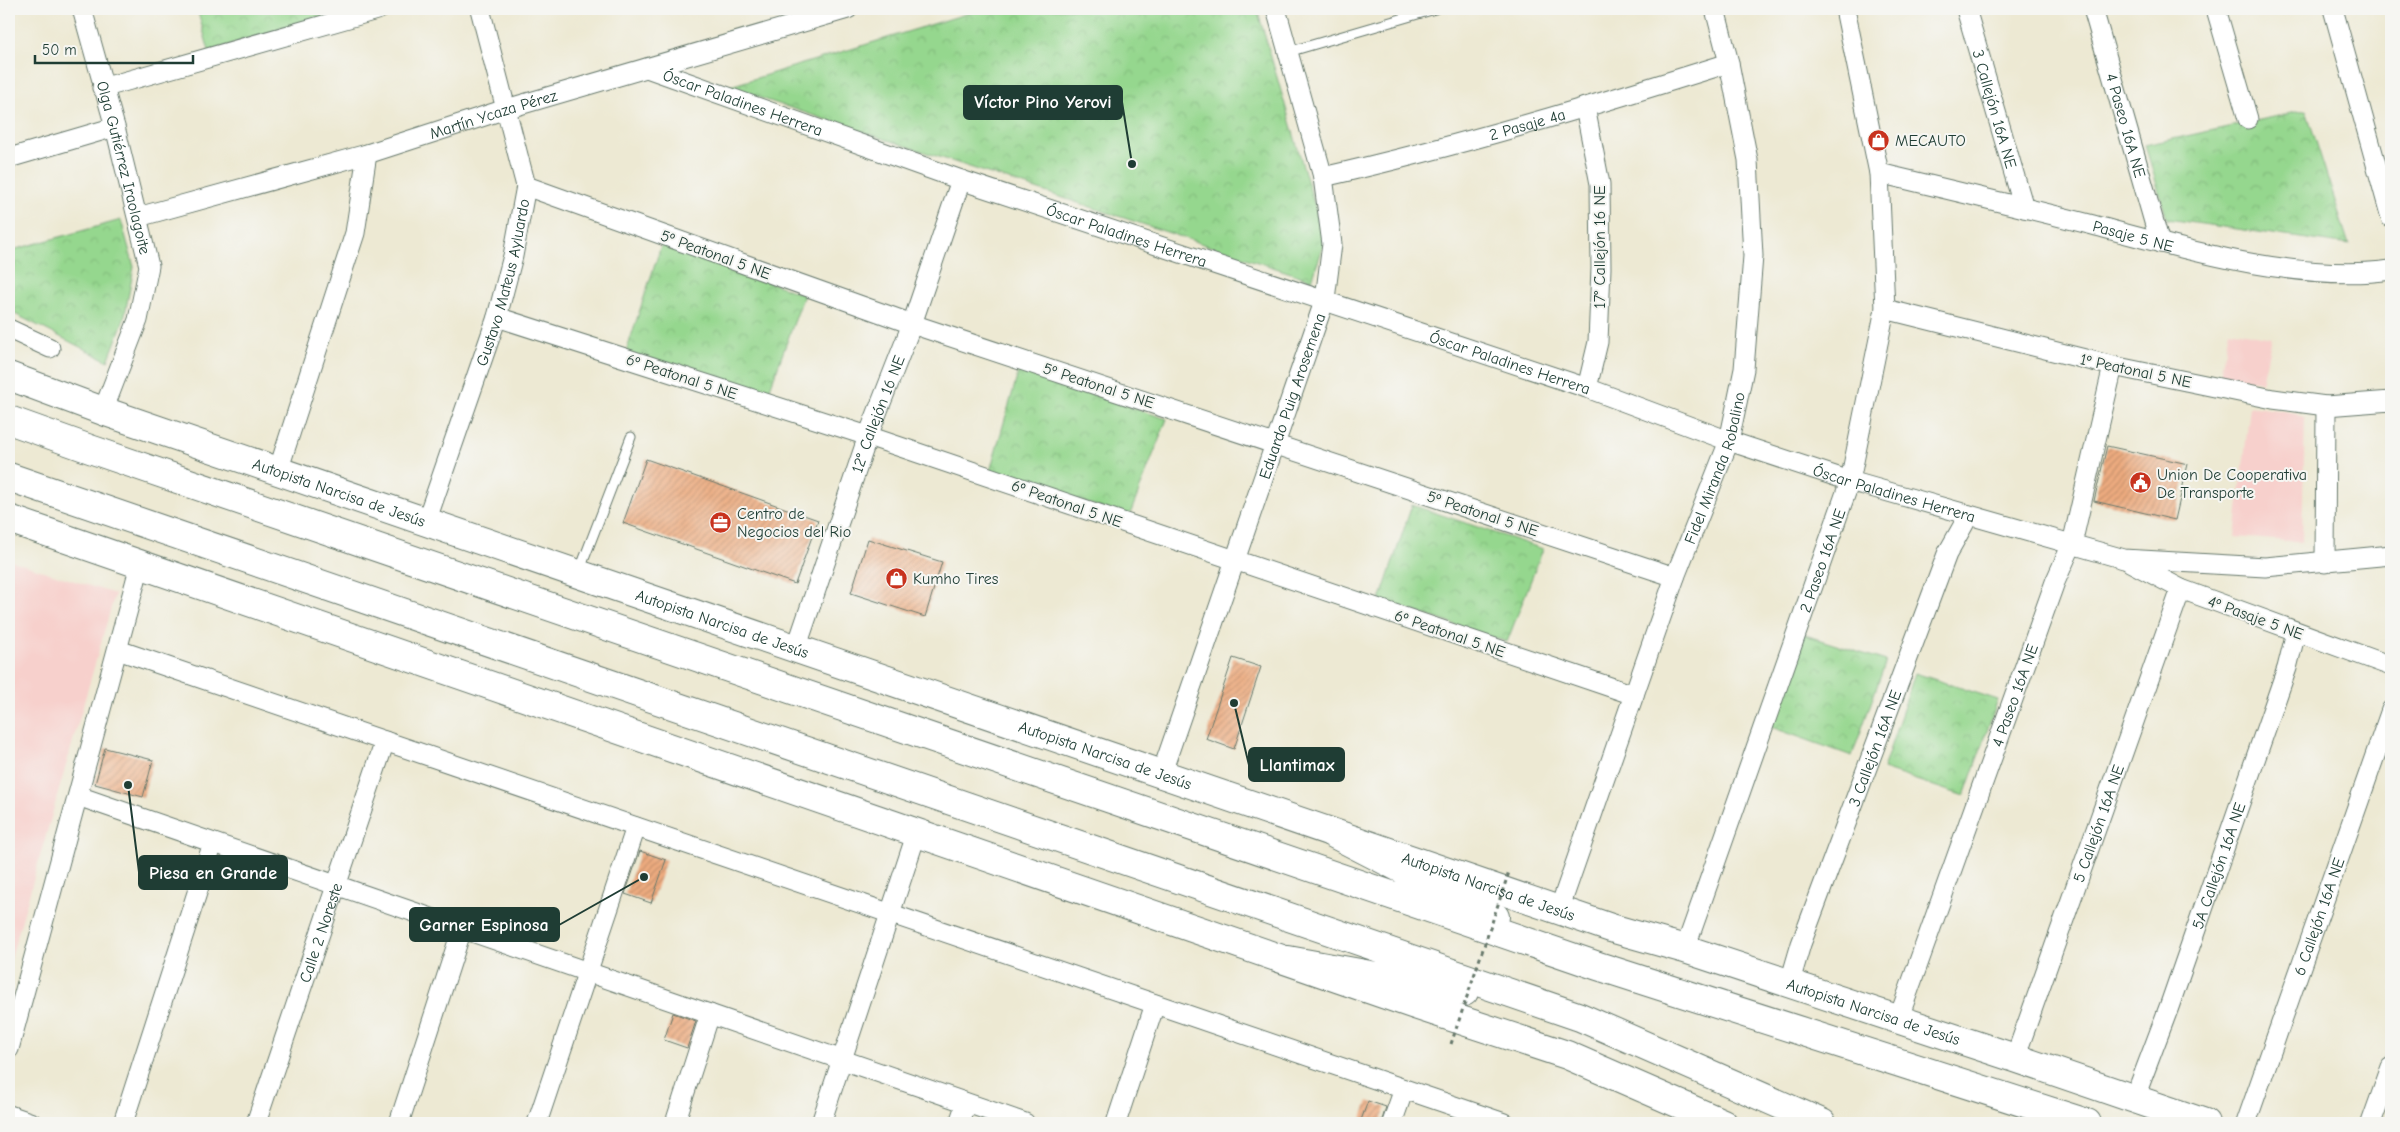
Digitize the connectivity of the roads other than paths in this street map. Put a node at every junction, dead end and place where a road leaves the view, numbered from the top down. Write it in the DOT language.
graph roads {
  1 [pos="82,9"];
  2 [pos="380,9"];
  3 [pos="480,9"];
  4 [pos="848,9"];
  5 [pos="1276,9"];
  6 [pos="1435,9"];
  7 [pos="1715,9"];
  8 [pos="1846,9"];
  9 [pos="1966,9"];
  10 [pos="2093,9"];
  11 [pos="2216,9"];
  12 [pos="2333,9"];
  13 [pos="1288,52"];
  14 [pos="1730,63"];
  15 [pos="647,68"];
  16 [pos="102,88"];
  17 [pos="1585,107"];
  18 [pos="506,109"];
  19 [pos="2248,119"];
  20 [pos="115,127"];
  21 [pos="367,154"];
  22 [pos="9,158"];
  23 [pos="1879,173"];
  24 [pos="1323,177"];
  25 [pos="960,180"];
  26 [pos="526,186"];
  27 [pos="2024,208"];
  28 [pos="138,217"];
  29 [pos="2391,218"];
  30 [pos="2160,243"];
  31 [pos="2391,270"];
  32 [pos="1325,299"];
  33 [pos="1885,309"];
  34 [pos="497,317"];
  35 [pos="912,324"];
  36 [pos="9,328"];
  37 [pos="50,348"];
  38 [pos="2112,366"];
  39 [pos="9,376"];
  40 [pos="1587,388"];
  41 [pos="2391,401"];
  42 [pos="2326,406"];
  43 [pos="103,411"];
  44 [pos="9,420"];
  45 [pos="868,436"];
  46 [pos="631,437"];
  47 [pos="1729,441"];
  48 [pos="1276,444"];
  49 [pos="278,471"];
  50 [pos="9,477"];
  51 [pos="1850,481"];
  52 [pos="1969,515"];
  53 [pos="9,519"];
  54 [pos="426,522"];
  55 [pos="2072,544"];
  56 [pos="2391,555"];
  57 [pos="2124,559"];
  58 [pos="1234,560"];
  59 [pos="2325,563"];
  60 [pos="140,565"];
  61 [pos="578,574"];
  62 [pos="1675,576"];
  63 [pos="2181,589"];
  64 [pos="2296,632"];
  65 [pos="796,649"];
  66 [pos="118,650"];
  67 [pos="2391,666"];
  68 [pos="1634,695"];
  69 [pos="2391,710"];
  70 [pos="385,741"];
  71 [pos="1161,774"];
  72 [pos="78,796"];
  73 [pos="636,827"];
  74 [pos="917,832"];
  75 [pos="1332,833"];
  76 [pos="213,843"];
  77 [pos="336,885"];
  78 [pos="1559,910"];
  79 [pos="890,914"];
  80 [pos="462,929"];
  81 [pos="1685,949"];
  82 [pos="1576,959"];
  83 [pos="1288,960"];
  84 [pos="588,972"];
  85 [pos="1789,985"];
  86 [pos="1155,1004"];
  87 [pos="1558,1010"];
  88 [pos="710,1014"];
  89 [pos="1898,1020"];
  90 [pos="9,1049"];
  91 [pos="2015,1058"];
  92 [pos="842,1060"];
  93 [pos="2391,1067"];
  94 [pos="1953,1080"];
  95 [pos="1404,1089"];
  96 [pos="2135,1097"];
  97 [pos="966,1103"];
  98 [pos="9,1116"];
  99 [pos="1689,1116"];
  100 [pos="32,1123"];
  101 [pos="123,1123"];
  102 [pos="256,1123"];
  103 [pos="399,1123"];
  104 [pos="537,1123"];
  105 [pos="675,1123"];
  106 [pos="821,1123"];
  107 [pos="959,1123"];
  108 [pos="1025,1123"];
  109 [pos="1116,1123"];
  110 [pos="1392,1123"];
  111 [pos="1504,1123"];
  112 [pos="1723,1123"];
  113 [pos="1822,1123"];
  114 [pos="2038,1123"];
  115 [pos="2087,1123"];
  116 [pos="2205,1123"];
  117 [pos="2246,1123"];
  118 [pos="2371,1123"];
  1 -- 16 [label="street, Olga Gutiérrez Iraolagoite"];
  2 -- 16 [label="street"];
  3 -- 18 [label="street, Gustavo Mateus Ayluardo"];
  4 -- 15 [label="street, Martín Ycaza Pérez"];
  5 -- 13 [label="street, Eduardo Puig Arosemena"];
  6 -- 13 [label="lane"];
  7 -- 14 [label="street, Fidel Miranda Robalino"];
  8 -- 23 [label="street, 2 Paseo 16A NE"];
  9 -- 27 [label="street, 3 Callejón 16A NE"];
  10 -- 30 [label="street, 4 Paseo 16A NE"];
  11 -- 19 [label="street"];
  12 -- 29 [label="street"];
  13 -- 24 [label="street, Eduardo Puig Arosemena"];
  14 -- 17 [label="street, 2 Pasaje 4a"];
  14 -- 47 [label="street, Fidel Miranda Robalino"];
  15 -- 18 [label="street, Martín Ycaza Pérez"];
  15 -- 25 [label="street, Óscar Paladines Herrera"];
  16 -- 20 [label="street, Olga Gutiérrez Iraolagoite"];
  17 -- 24 [label="street, 2 Pasaje 4a"];
  17 -- 40 [label="street, 17° Callejón 16 NE"];
  18 -- 21 [label="street, Martín Ycaza Pérez"];
  18 -- 26 [label="street, Gustavo Mateus Ayluardo"];
  20 -- 22 [label="street"];
  20 -- 28 [label="street, Olga Gutiérrez Iraolagoite"];
  21 -- 28 [label="street, Martín Ycaza Pérez"];
  21 -- 49 [label="street"];
  23 -- 27 [label="street, Pasaje 5 NE"];
  23 -- 33 [label="street, 2 Paseo 16A NE"];
  24 -- 32 [label="street, Eduardo Puig Arosemena"];
  25 -- 32 [label="street, Óscar Paladines Herrera"];
  25 -- 35 [label="street, 12° Callejón 16 NE"];
  26 -- 34 [label="street, Gustavo Mateus Ayluardo"];
  26 -- 35 [label="street, 5º Peatonal 5 NE"];
  27 -- 30 [label="street, Pasaje 5 NE"];
  28 -- 43 [label="street, Olga Gutiérrez Iraolagoite"];
  30 -- 31 [label="street, Pasaje 5 NE"];
  32 -- 40 [label="street, Óscar Paladines Herrera"];
  32 -- 48 [label="street, Eduardo Puig Arosemena"];
  33 -- 38 [label="street, 1º Peatonal 5 NE"];
  33 -- 51 [label="street, 2 Paseo 16A NE"];
  34 -- 45 [label="street, 6º Peatonal 5 NE"];
  34 -- 54 [label="street, Gustavo Mateus Ayluardo"];
  35 -- 45 [label="street, 12° Callejón 16 NE"];
  35 -- 48 [label="street, 5º Peatonal 5 NE"];
  36 -- 37 [label="street"];
  38 -- 42 [label="street, 1º Peatonal 5 NE"];
  38 -- 55 [label="street, 4 Paseo 16A NE"];
  39 -- 43 [label="main road, Autopista Narcisa de Jesús"];
  40 -- 47 [label="street, Óscar Paladines Herrera"];
  41 -- 42 [label="street, 1º Peatonal 5 NE"];
  42 -- 59 [label="street"];
  43 -- 49 [label="main road, Autopista Narcisa de Jesús"];
  44 -- 82 [label="main road"];
  45 -- 58 [label="street, 6º Peatonal 5 NE"];
  45 -- 65 [label="street, 12° Callejón 16 NE"];
  46 -- 61 [label="lane"];
  47 -- 51 [label="street, Óscar Paladines Herrera"];
  47 -- 62 [label="street, Fidel Miranda Robalino"];
  48 -- 58 [label="street, Eduardo Puig Arosemena"];
  48 -- 62 [label="street, 5º Peatonal 5 NE"];
  49 -- 54 [label="main road, Autopista Narcisa de Jesús"];
  50 -- 87 [label="main road"];
  51 -- 52 [label="street, Óscar Paladines Herrera"];
  51 -- 81 [label="street, 2 Paseo 16A NE"];
  52 -- 55 [label="street, Óscar Paladines Herrera"];
  52 -- 85 [label="street, 3 Callejón 16A NE"];
  53 -- 60 [label="main road"];
  54 -- 61 [label="main road, Autopista Narcisa de Jesús"];
  55 -- 57 [label="street, Óscar Paladines Herrera"];
  55 -- 89 [label="street, 4 Paseo 16A NE"];
  56 -- 59 [label="street, Óscar Paladines Herrera"];
  57 -- 59 [label="street, Óscar Paladines Herrera"];
  57 -- 63 [label="street, 4º Pasaje 5 NE"];
  58 -- 68 [label="street, 6º Peatonal 5 NE"];
  58 -- 71 [label="street, Eduardo Puig Arosemena"];
  60 -- 66 [label="street"];
  60 -- 74 [label="main road"];
  61 -- 65 [label="main road, Autopista Narcisa de Jesús"];
  62 -- 68 [label="street, Fidel Miranda Robalino"];
  63 -- 64 [label="street, 4º Pasaje 5 NE"];
  63 -- 91 [label="street, 5 Callejón 16A NE"];
  64 -- 67 [label="street, 4º Pasaje 5 NE"];
  64 -- 96 [label="street, 5A Callejón 16A NE"];
  65 -- 71 [label="main road, Autopista Narcisa de Jesús"];
  66 -- 70 [label="street"];
  66 -- 72 [label="street"];
  68 -- 78 [label="street, Fidel Miranda Robalino"];
  69 -- 117 [label="street, 6 Callejón 16A NE"];
  70 -- 73 [label="street"];
  70 -- 77 [label="street, Calle 2 Noreste"];
  71 -- 75 [label="main road, Autopista Narcisa de Jesús"];
  72 -- 76 [label="street"];
  72 -- 90 [label="street"];
  73 -- 79 [label="street"];
  73 -- 84 [label="street"];
  74 -- 79 [label="street"];
  74 -- 83 [label="main road"];
  75 -- 78 [label="main road, Autopista Narcisa de Jesús"];
  75 -- 82 [label="main road"];
  76 -- 77 [label="street"];
  76 -- 101 [label="street"];
  77 -- 80 [label="street"];
  77 -- 102 [label="street, Calle 2 Noreste"];
  78 -- 81 [label="main road, Autopista Narcisa de Jesús"];
  79 -- 86 [label="street"];
  79 -- 92 [label="street"];
  80 -- 84 [label="street"];
  80 -- 103 [label="street"];
  81 -- 85 [label="main road, Autopista Narcisa de Jesús"];
  82 -- 94 [label="main road"];
  83 -- 87 [label="main road"];
  83 -- 99 [label="main road"];
  84 -- 88 [label="street"];
  84 -- 104 [label="street"];
  85 -- 89 [label="main road, Autopista Narcisa de Jesús"];
  86 -- 95 [label="street"];
  86 -- 109 [label="street"];
  87 -- 113 [label="main road"];
  88 -- 92 [label="street"];
  88 -- 105 [label="street"];
  89 -- 91 [label="main road, Autopista Narcisa de Jesús"];
  91 -- 96 [label="main road, Autopista Narcisa de Jesús"];
  92 -- 97 [label="street"];
  92 -- 106 [label="street"];
  93 -- 118 [label="street"];
  94 -- 114 [label="main road"];
  94 -- 115 [label="main road"];
  95 -- 110 [label="street"];
  95 -- 111 [label="street"];
  96 -- 116 [label="main road, Autopista Narcisa de Jesús"];
  97 -- 107 [label="street"];
  97 -- 108 [label="street"];
  98 -- 100 [label="street"];
  99 -- 112 [label="main road"];
}
